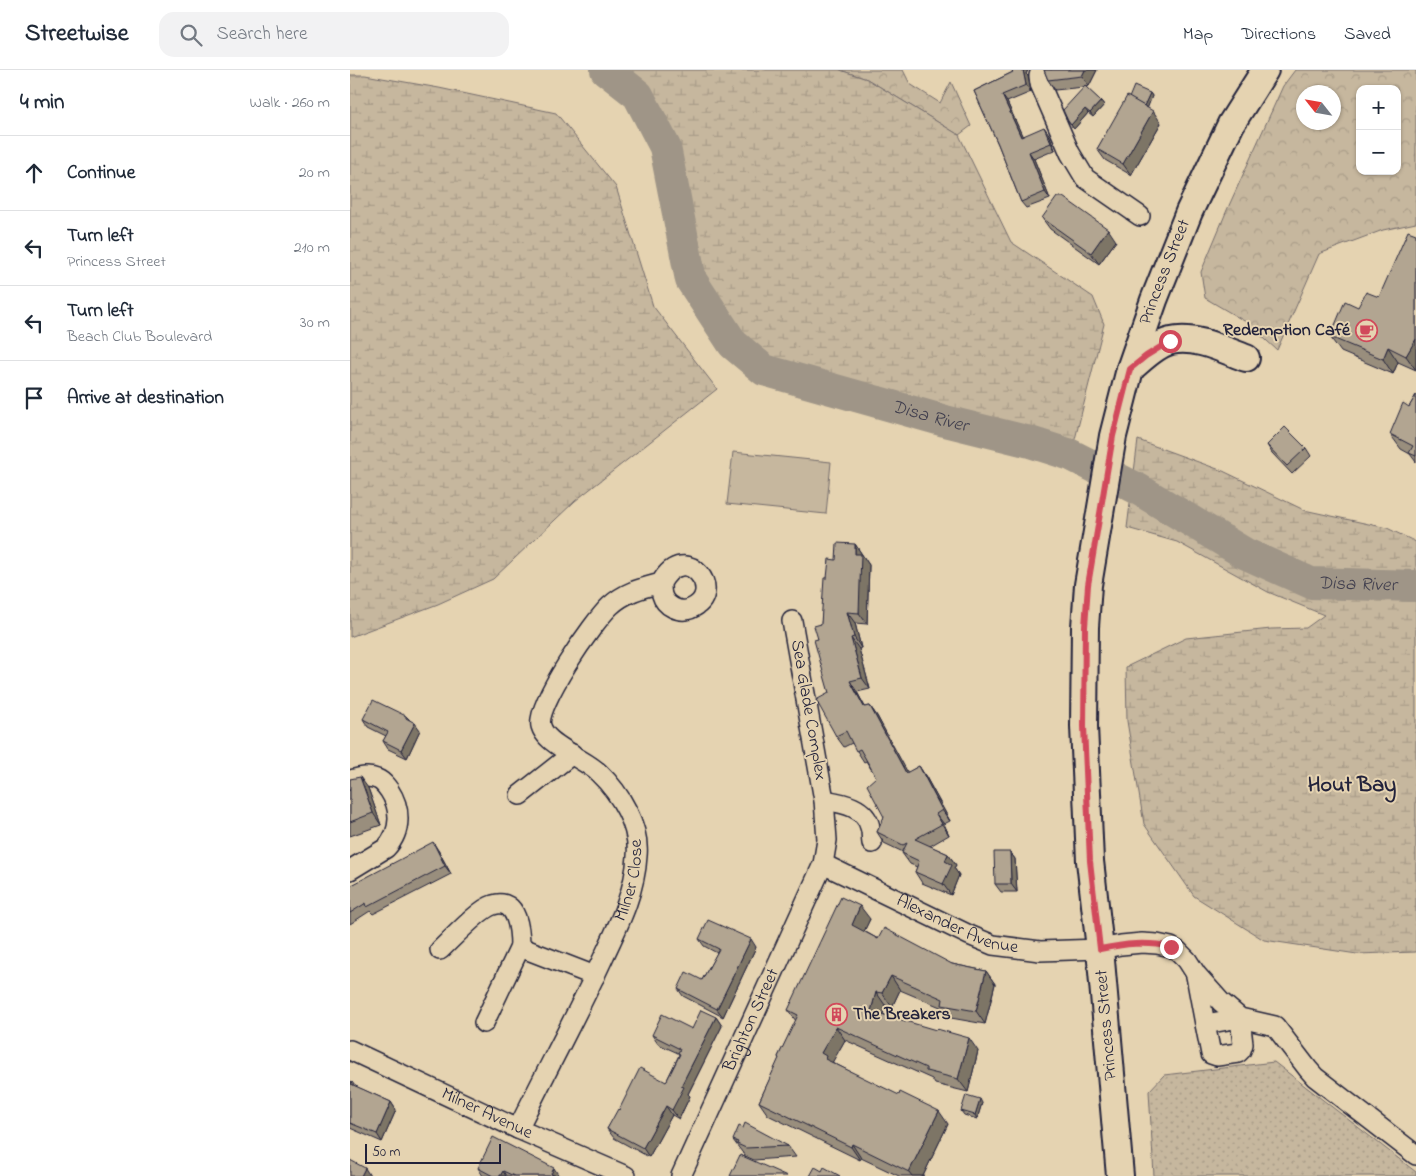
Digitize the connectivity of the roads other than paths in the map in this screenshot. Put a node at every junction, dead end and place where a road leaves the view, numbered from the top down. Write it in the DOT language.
graph roads {
  1 [pos="1042,70"];
  2 [pos="1265,70"];
  3 [pos="1140,216"];
  4 [pos="1246,358"];
  5 [pos="1130,369"];
  6 [pos="661,583"];
  7 [pos="792,621"];
  8 [pos="572,754"];
  9 [pos="350,780"];
  10 [pos="520,795"];
  11 [pos="824,800"];
  12 [pos="872,843"];
  13 [pos="823,864"];
  14 [pos="350,870"];
  15 [pos="520,947"];
  16 [pos="1100,949"];
  17 [pos="440,950"];
  18 [pos="1196,974"];
  19 [pos="595,976"];
  20 [pos="1240,1018"];
  21 [pos="484,1023"];
  22 [pos="1205,1024"];
  23 [pos="350,1050"];
  24 [pos="518,1129"];
  25 [pos="1416,1155"];
  26 [pos="626,1176"];
  27 [pos="681,1176"];
  28 [pos="1120,1176"];
  1 -- 3 [label="street"];
  2 -- 5 [label="street, Princess Street"];
  4 -- 5 [label="street"];
  5 -- 16 [label="street, Princess Street"];
  6 -- 8 [label="street, Milner Close"];
  7 -- 11 [label="street, Sea Glade Complex"];
  8 -- 10 [label="street"];
  8 -- 19 [label="street, Milner Close"];
  9 -- 14 [label="street"];
  11 -- 12 [label="street, Sea Glade Complex"];
  11 -- 13 [label="street, Sea Glade Complex"];
  13 -- 16 [label="street, Alexander Avenue"];
  13 -- 27 [label="street, Brighton Street"];
  15 -- 17 [label="street"];
  15 -- 19 [label="street"];
  15 -- 21 [label="street"];
  16 -- 18 [label="street, Alexander Avenue"];
  16 -- 28 [label="street, Princess Street"];
  18 -- 20 [label="street, Alexander Avenue"];
  18 -- 22 [label="street"];
  19 -- 24 [label="street, Milner Close"];
  20 -- 22 [label="street"];
  20 -- 22 [label="street"];
  20 -- 25 [label="street"];
  23 -- 24 [label="street, Milner Avenue"];
  24 -- 26 [label="street, Milner Avenue"];
}
